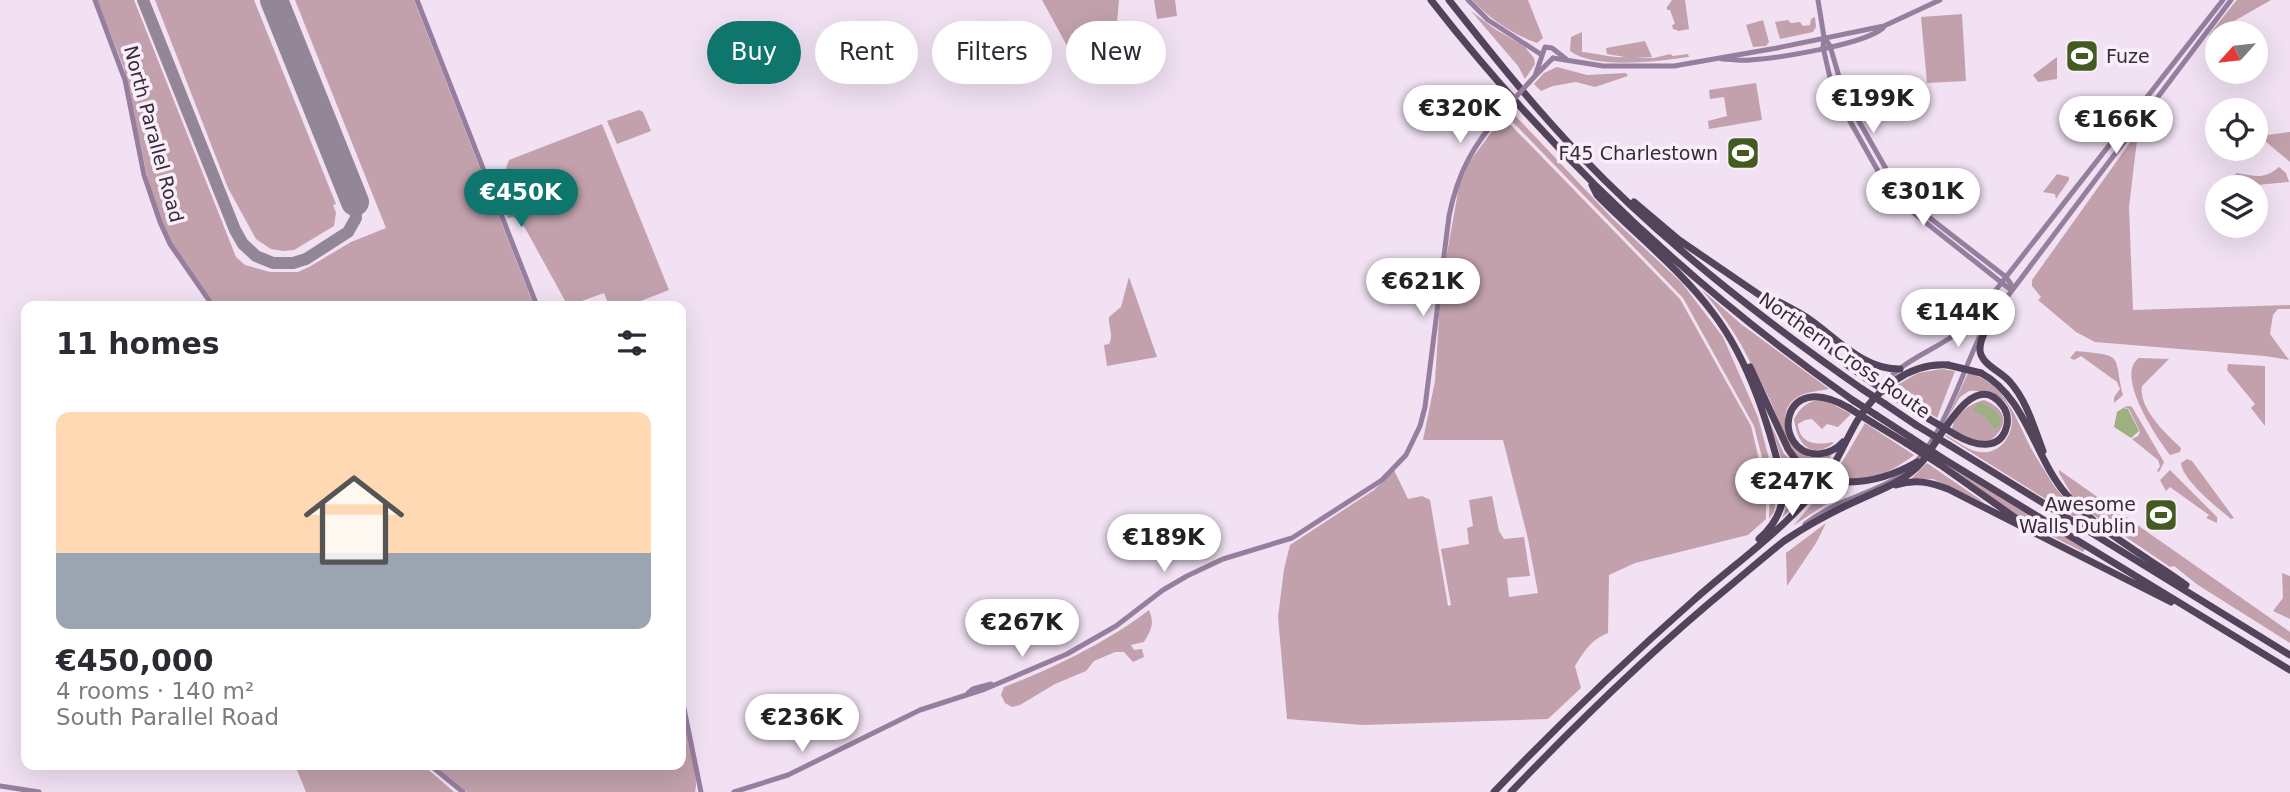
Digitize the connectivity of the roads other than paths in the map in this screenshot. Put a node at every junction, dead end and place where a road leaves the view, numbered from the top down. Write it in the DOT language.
graph roads {
  1 [pos="96,0"];
  2 [pos="417,0"];
  3 [pos="1431,0"];
  4 [pos="1449,0"];
  5 [pos="1468,0"];
  6 [pos="1818,0"];
  7 [pos="1940,0"];
  8 [pos="2223,0"];
  9 [pos="2231,0"];
  10 [pos="1821,17"];
  11 [pos="1884,26"];
  12 [pos="1868,36"];
  13 [pos="1824,37"];
  14 [pos="1790,45"];
  15 [pos="1531,46"];
  16 [pos="1545,47"];
  17 [pos="1827,47"];
  18 [pos="1555,50"];
  19 [pos="1805,51"];
  20 [pos="1542,56"];
  21 [pos="1551,59"];
  22 [pos="1567,60"];
  23 [pos="1705,60"];
  24 [pos="1835,64"];
  25 [pos="1535,76"];
  26 [pos="1830,82"];
  27 [pos="1580,155"];
  28 [pos="1588,179"];
  29 [pos="1670,256"];
  30 [pos="1982,265"];
  31 [pos="2005,280"];
  32 [pos="1744,284"];
  33 [pos="2012,288"];
  34 [pos="209,301"];
  35 [pos="535,301"];
  36 [pos="1984,304"];
  37 [pos="1997,311"];
  38 [pos="1900,369"];
  39 [pos="1878,394"];
  40 [pos="1852,405"];
  41 [pos="1854,426"];
  42 [pos="1920,461"];
  43 [pos="1941,461"];
  44 [pos="2056,481"];
  45 [pos="1869,495"];
  46 [pos="2047,539"];
  47 [pos="1785,541"];
  48 [pos="1703,592"];
  49 [pos="2234,619"];
  50 [pos="2209,621"];
  51 [pos="2290,654"];
  52 [pos="2290,670"];
  53 [pos="686,718"];
  54 [pos="436,770"];
  55 [pos="0,786"];
  56 [pos="39,792"];
  57 [pos="463,792"];
  58 [pos="701,792"];
  59 [pos="734,792"];
  60 [pos="1494,792"];
  61 [pos="1511,792"];
  1 -- 34 [label="main road, North Parallel Road"];
  2 -- 35 [label="main road"];
  3 -- 28 [label="highway, Northern Cross Route"];
  4 -- 27 [label="highway, Northern Cross Route"];
  5 -- 15 [label="main road"];
  6 -- 10 [label="main road"];
  7 -- 11 [label="main road"];
  8 -- 31 [label="main road"];
  9 -- 33 [label="main road"];
  10 -- 13 [label="main road"];
  10 -- 14 [label="main road"];
  11 -- 12 [label="main road"];
  11 -- 13 [label="main road"];
  12 -- 17 [label="main road"];
  12 -- 24 [label="main road"];
  13 -- 14 [label="main road"];
  13 -- 17 [label="main road"];
  14 -- 23 [label="main road"];
  15 -- 16 [label="main road"];
  15 -- 20 [label="main road"];
  16 -- 18 [label="main road"];
  16 -- 20 [label="main road"];
  17 -- 19 [label="main road"];
  17 -- 24 [label="main road"];
  17 -- 26 [label="main road"];
  18 -- 21 [label="main road"];
  18 -- 22 [label="main road"];
  19 -- 23 [label="main road"];
  19 -- 26 [label="main road"];
  20 -- 21 [label="main road"];
  20 -- 25 [label="main road"];
  21 -- 22 [label="main road"];
  21 -- 25 [label="main road"];
  22 -- 23 [label="main road"];
  24 -- 31 [label="main road"];
  25 -- 59 [label="main road, bridge"];
  26 -- 30 [label="main road"];
  27 -- 32 [label="highway"];
  27 -- 49 [label="highway, Northern Cross Route, bridge"];
  28 -- 29 [label="highway, Northern Cross Route"];
  28 -- 48 [label="highway"];
  29 -- 40 [label="highway, Northern Cross Route"];
  29 -- 42 [label="highway, bridge"];
  30 -- 31 [label="main road"];
  30 -- 36 [label="main road"];
  31 -- 33 [label="main road"];
  31 -- 36 [label="main road"];
  32 -- 38 [label="highway"];
  32 -- 42 [label="highway, bridge"];
  33 -- 37 [label="main road"];
  36 -- 38 [label="main road"];
  37 -- 42 [label="main road"];
  37 -- 44 [label="highway"];
  38 -- 39 [label="main road"];
  39 -- 41 [label="highway"];
  39 -- 44 [label="highway, bridge"];
  40 -- 41 [label="highway"];
  40 -- 43 [label="highway, bridge"];
  41 -- 48 [label="highway"];
  42 -- 45 [label="highway"];
  42 -- 47 [label="main road"];
  43 -- 46 [label="highway"];
  43 -- 50 [label="highway"];
  44 -- 49 [label="highway"];
  45 -- 46 [label="highway"];
  45 -- 47 [label="highway"];
  46 -- 50 [label="highway"];
  47 -- 61 [label="highway"];
  48 -- 60 [label="highway"];
  49 -- 51 [label="highway, Northern Cross Route"];
  50 -- 52 [label="highway"];
  53 -- 58 [label="main road"];
  54 -- 57 [label="main road"];
  55 -- 56 [label="main road"];
}
